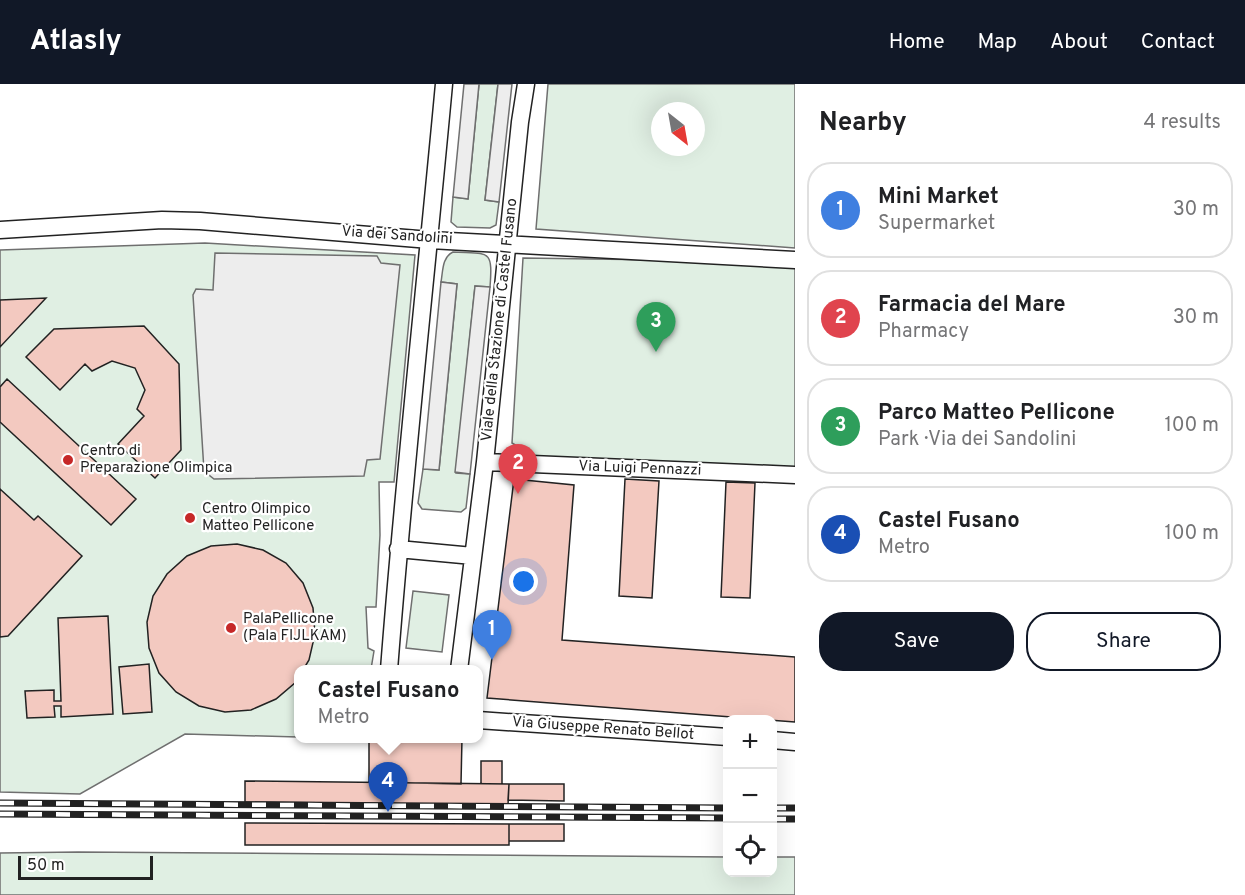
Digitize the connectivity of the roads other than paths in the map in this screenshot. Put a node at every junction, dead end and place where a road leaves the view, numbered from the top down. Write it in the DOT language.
graph roads {
  1 [pos="444,84"];
  2 [pos="526,84"];
  3 [pos="0,230"];
  4 [pos="430,240"];
  5 [pos="508,244"];
  6 [pos="795,260"];
  7 [pos="485,462"];
  8 [pos="795,475"];
  9 [pos="398,549"];
  10 [pos="473,556"];
  11 [pos="388,665"];
  12 [pos="459,665"];
  13 [pos="483,720"];
  14 [pos="723,737"];
  15 [pos="777,740"];
  16 [pos="795,742"];
  1 -- 4 [label="street"];
  2 -- 5 [label="street, Viale della Stazione di Castel Fusano"];
  3 -- 4 [label="street, Via dei Sandolini"];
  4 -- 5 [label="street, Via dei Sandolini"];
  4 -- 9 [label="street"];
  5 -- 6 [label="street, Via dei Sandolini"];
  5 -- 7 [label="street, Viale della Stazione di Castel Fusano"];
  7 -- 8 [label="street, Via Luigi Pennazzi"];
  7 -- 10 [label="street, Viale della Stazione di Castel Fusano"];
  9 -- 10 [label="street"];
  9 -- 11 [label="street"];
  10 -- 12 [label="street, Viale della Stazione di Castel Fusano"];
  13 -- 14 [label="street, Via Giuseppe Renato Bellot"];
  15 -- 16 [label="street"];
}
